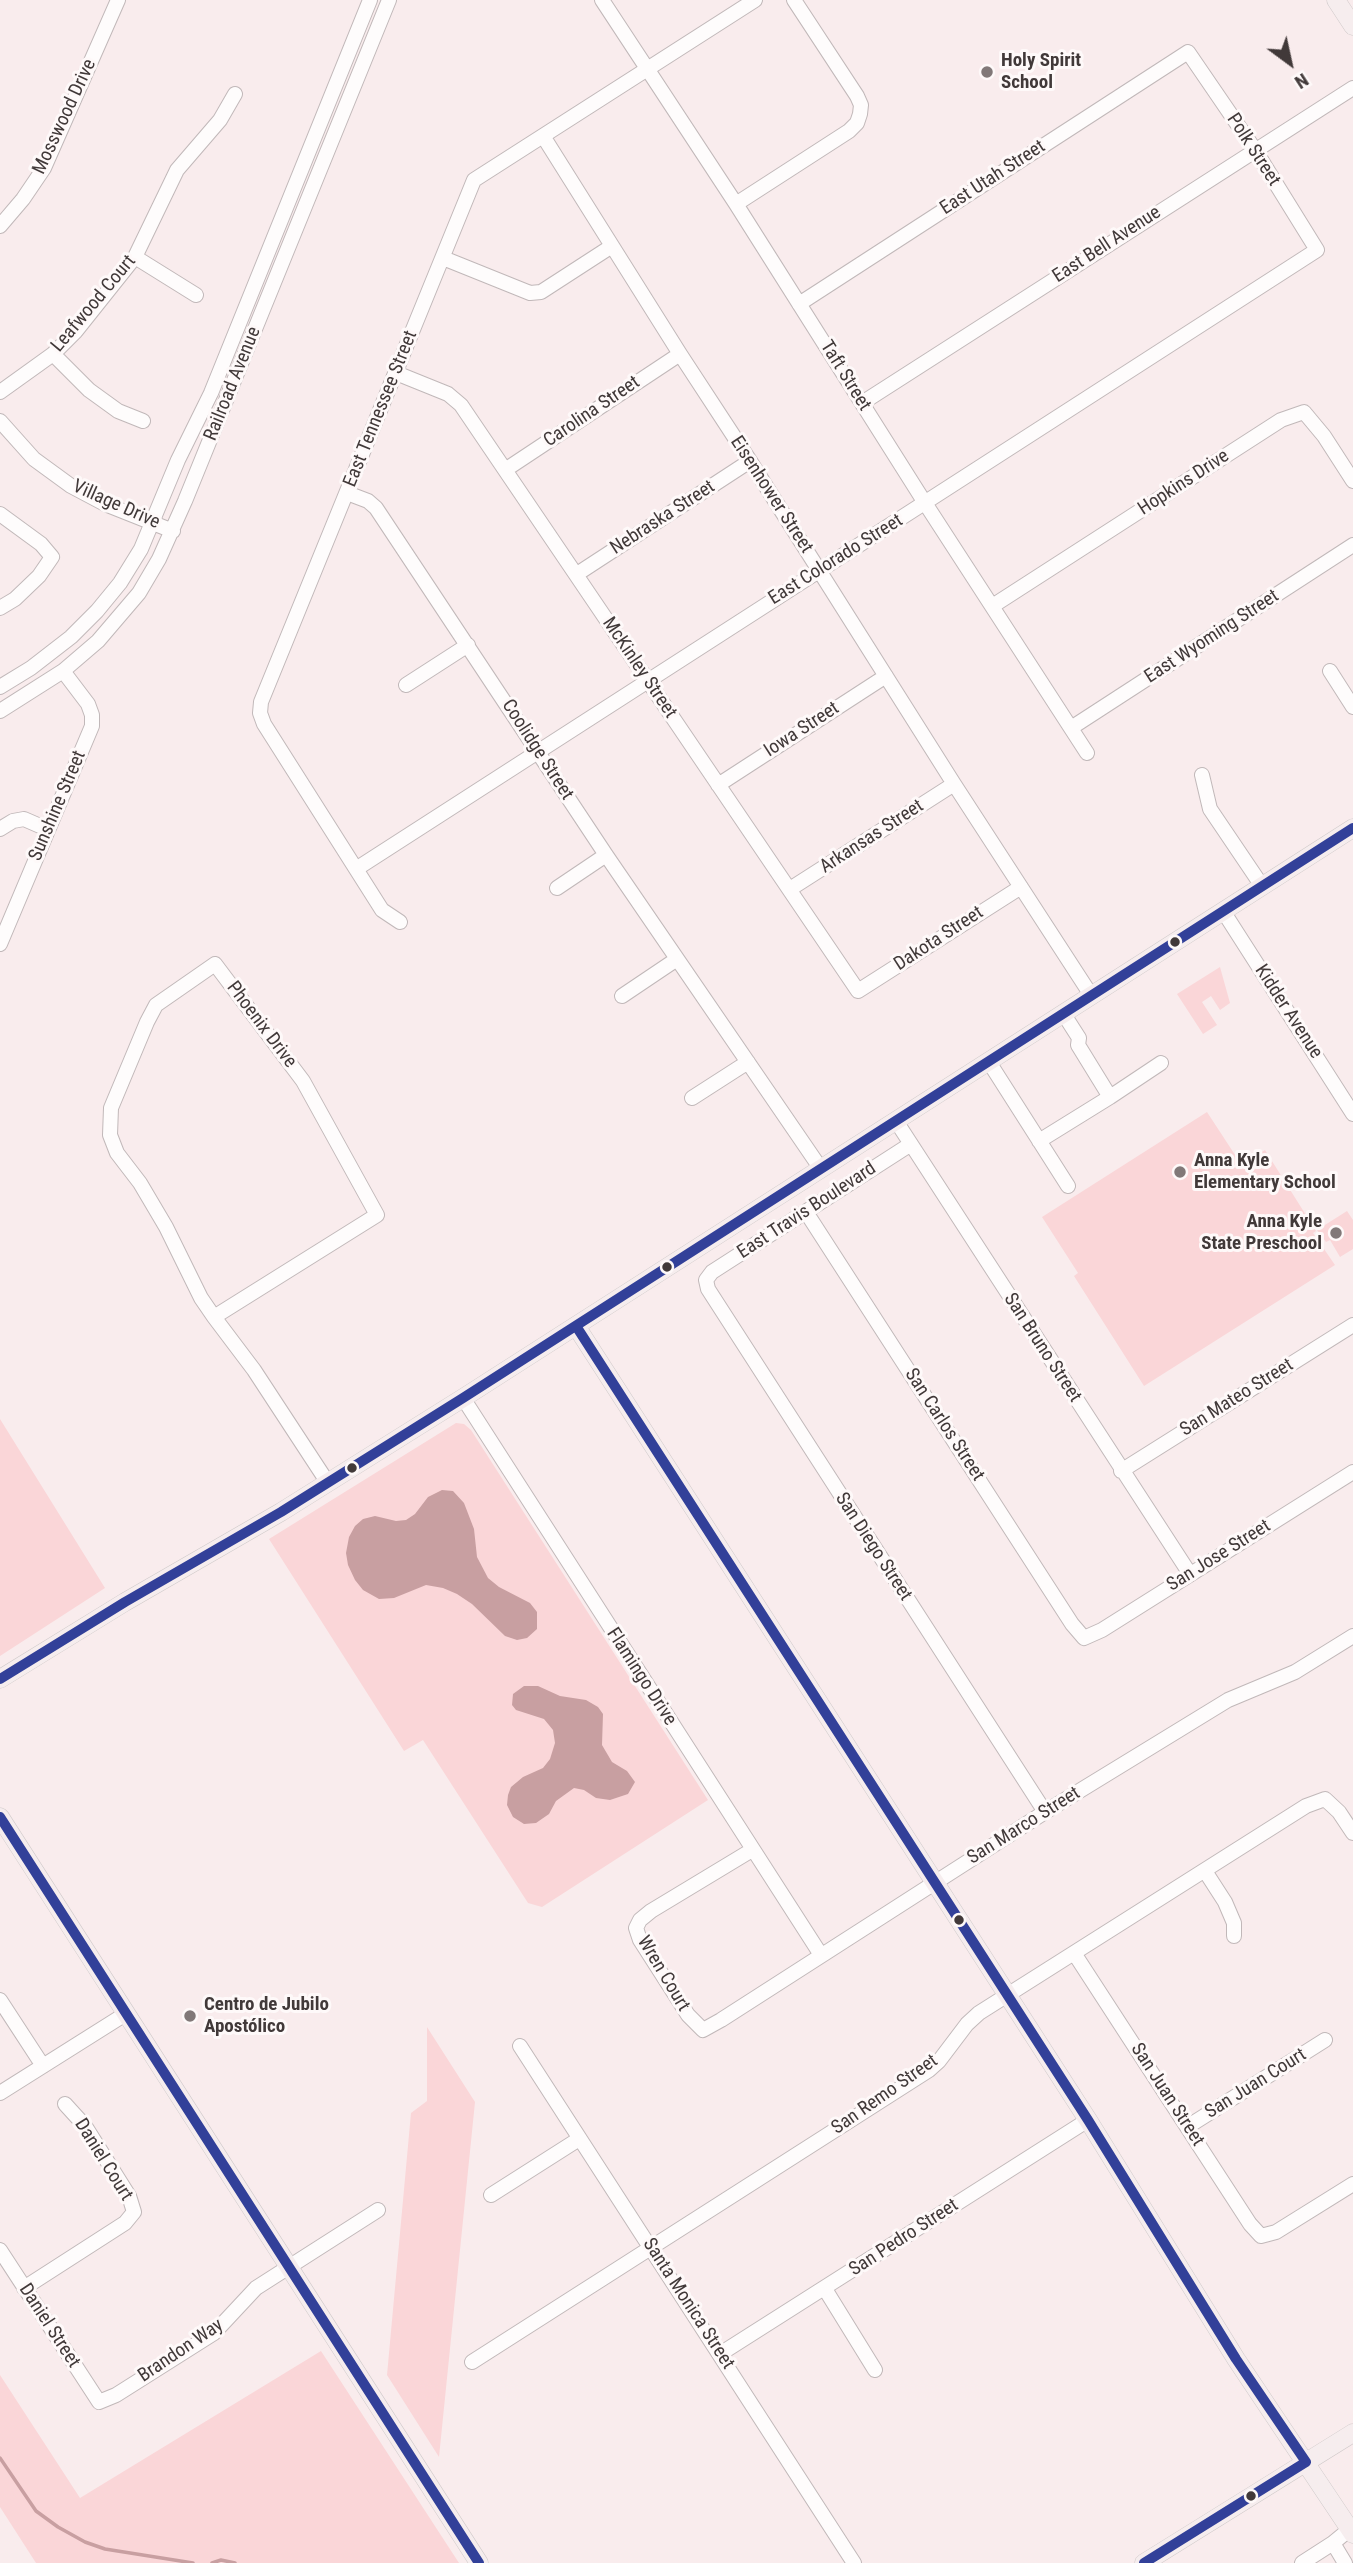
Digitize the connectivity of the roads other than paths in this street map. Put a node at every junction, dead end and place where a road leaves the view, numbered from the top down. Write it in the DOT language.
graph roads {
  1 [pos="118,0"];
  2 [pos="370,0"];
  3 [pos="389,0"];
  4 [pos="602,0"];
  5 [pos="755,0"];
  6 [pos="794,0"];
  7 [pos="1336,0"];
  8 [pos="1353,26"];
  9 [pos="1188,52"];
  10 [pos="646,69"];
  11 [pos="1353,88"];
  12 [pos="235,94"];
  13 [pos="543,136"];
  14 [pos="1255,150"];
  15 [pos="736,204"];
  16 [pos="0,226"];
  17 [pos="612,246"];
  18 [pos="1317,250"];
  19 [pos="135,257"];
  20 [pos="443,258"];
  21 [pos="196,295"];
  22 [pos="799,304"];
  23 [pos="53,354"];
  24 [pos="680,354"];
  25 [pos="396,373"];
  26 [pos="0,391"];
  27 [pos="862,403"];
  28 [pos="0,421"];
  29 [pos="143,421"];
  30 [pos="750,461"];
  31 [pos="505,470"];
  32 [pos="1353,481"];
  33 [pos="347,493"];
  34 [pos="925,503"];
  35 [pos="0,514"];
  36 [pos="153,523"];
  37 [pos="173,531"];
  38 [pos="1353,545"];
  39 [pos="819,570"];
  40 [pos="577,574"];
  41 [pos="994,605"];
  42 [pos="0,608"];
  43 [pos="468,645"];
  44 [pos="63,671"];
  45 [pos="1330,671"];
  46 [pos="886,676"];
  47 [pos="647,680"];
  48 [pos="406,685"];
  49 [pos="0,687"];
  50 [pos="1353,707"];
  51 [pos="0,711"];
  52 [pos="1071,728"];
  53 [pos="538,751"];
  54 [pos="1087,753"];
  55 [pos="1202,775"];
  56 [pos="954,784"];
  57 [pos="718,785"];
  58 [pos="1353,828"];
  59 [pos="0,829"];
  60 [pos="47,829"];
  61 [pos="607,855"];
  62 [pos="356,869"];
  63 [pos="1262,886"];
  64 [pos="1021,887"];
  65 [pos="557,888"];
  66 [pos="790,889"];
  67 [pos="1223,911"];
  68 [pos="400,922"];
  69 [pos="0,944"];
  70 [pos="677,959"];
  71 [pos="858,991"];
  72 [pos="1091,995"];
  73 [pos="622,996"];
  74 [pos="1063,1013"];
  75 [pos="748,1062"];
  76 [pos="989,1062"];
  77 [pos="1161,1063"];
  78 [pos="1110,1097"];
  79 [pos="692,1098"];
  80 [pos="1353,1114"];
  81 [pos="896,1121"];
  82 [pos="1039,1141"];
  83 [pos="911,1144"];
  84 [pos="821,1169"];
  85 [pos="1068,1186"];
  86 [pos="806,1212"];
  87 [pos="706,1280"];
  88 [pos="214,1317"];
  89 [pos="1353,1325"];
  90 [pos="576,1326"];
  91 [pos="463,1398"];
  92 [pos="1121,1471"];
  93 [pos="1353,1472"];
  94 [pos="328,1483"];
  95 [pos="1190,1574"];
  96 [pos="1353,1636"];
  97 [pos="1084,1638"];
  98 [pos="0,1679"];
  99 [pos="1045,1812"];
  100 [pos="0,1817"];
  101 [pos="1353,1833"];
  102 [pos="752,1850"];
  103 [pos="1205,1871"];
  104 [pos="934,1884"];
  105 [pos="1234,1936"];
  106 [pos="1074,1953"];
  107 [pos="821,1955"];
  108 [pos="1007,1995"];
  109 [pos="0,2000"];
  110 [pos="127,2013"];
  111 [pos="703,2029"];
  112 [pos="1325,2040"];
  113 [pos="520,2046"];
  114 [pos="43,2066"];
  115 [pos="0,2093"];
  116 [pos="65,2104"];
  117 [pos="1088,2120"];
  118 [pos="1188,2127"];
  119 [pos="579,2139"];
  120 [pos="1353,2184"];
  121 [pos="491,2195"];
  122 [pos="378,2210"];
  123 [pos="652,2248"];
  124 [pos="0,2250"];
  125 [pos="290,2267"];
  126 [pos="24,2288"];
  127 [pos="825,2289"];
  128 [pos="720,2354"];
  129 [pos="472,2362"];
  130 [pos="875,2370"];
  131 [pos="99,2402"];
  132 [pos="1353,2433"];
  133 [pos="1306,2462"];
  134 [pos="1351,2531"];
  135 [pos="1333,2543"];
  136 [pos="1321,2558"];
  137 [pos="479,2563"];
  138 [pos="854,2563"];
  139 [pos="1144,2563"];
  140 [pos="1302,2563"];
  141 [pos="1345,2563"];
  1 -- 16 [label="street, Mosswood Drive"];
  2 -- 36 [label="street, Railroad Avenue"];
  3 -- 37 [label="street, Railroad Avenue"];
  4 -- 10 [label="street, Taft Street"];
  5 -- 10 [label="street, East Tennessee Street"];
  6 -- 15 [label="street"];
  7 -- 8 [label="main road"];
  9 -- 14 [label="street, Polk Street"];
  9 -- 22 [label="street, East Utah Street"];
  10 -- 13 [label="street, East Tennessee Street"];
  10 -- 15 [label="street, Taft Street"];
  11 -- 14 [label="street, East Bell Avenue"];
  12 -- 19 [label="street, Leafwood Court"];
  13 -- 17 [label="street, Eisenhower Street"];
  13 -- 20 [label="street, East Tennessee Street"];
  14 -- 18 [label="street, Polk Street"];
  14 -- 27 [label="street, East Bell Avenue"];
  15 -- 22 [label="street, Taft Street"];
  17 -- 20 [label="street"];
  17 -- 24 [label="street, Eisenhower Street"];
  18 -- 34 [label="street, East Colorado Street"];
  19 -- 21 [label="street"];
  19 -- 23 [label="street, Leafwood Court"];
  20 -- 25 [label="street, East Tennessee Street"];
  22 -- 27 [label="street, Taft Street"];
  23 -- 26 [label="street, Leafwood Court"];
  23 -- 29 [label="street"];
  24 -- 30 [label="street, Eisenhower Street"];
  24 -- 31 [label="street, Carolina Street"];
  25 -- 31 [label="street, McKinley Street"];
  25 -- 33 [label="street, East Tennessee Street"];
  27 -- 34 [label="street, Taft Street"];
  28 -- 36 [label="street, Village Drive"];
  30 -- 39 [label="street, Eisenhower Street"];
  30 -- 40 [label="street, Nebraska Street"];
  31 -- 40 [label="street, McKinley Street"];
  32 -- 41 [label="street, Hopkins Drive"];
  33 -- 43 [label="street, Coolidge Street"];
  33 -- 62 [label="street, East Tennessee Street"];
  34 -- 39 [label="street, East Colorado Street"];
  34 -- 41 [label="street, Taft Street"];
  35 -- 42 [label="street"];
  36 -- 37 [label="street, Village Drive"];
  36 -- 49 [label="street, Railroad Avenue"];
  37 -- 44 [label="street, Railroad Avenue"];
  38 -- 52 [label="street, East Wyoming Street"];
  39 -- 46 [label="street, Eisenhower Street"];
  39 -- 47 [label="street, East Colorado Street"];
  40 -- 47 [label="street, McKinley Street"];
  41 -- 52 [label="street, Taft Street"];
  43 -- 48 [label="street"];
  43 -- 53 [label="street, Coolidge Street"];
  44 -- 51 [label="street, Railroad Avenue"];
  44 -- 60 [label="street, Sunshine Street"];
  45 -- 50 [label="street"];
  46 -- 56 [label="street, Eisenhower Street"];
  46 -- 57 [label="street, Iowa Street"];
  47 -- 53 [label="street, East Colorado Street"];
  47 -- 57 [label="street, McKinley Street"];
  52 -- 54 [label="street, Taft Street"];
  53 -- 61 [label="street, Coolidge Street"];
  53 -- 62 [label="street, East Colorado Street"];
  55 -- 63 [label="street"];
  56 -- 64 [label="street, Eisenhower Street"];
  56 -- 66 [label="street, Arkansas Street"];
  57 -- 66 [label="street, McKinley Street"];
  58 -- 63 [label="main road, East Travis Boulevard"];
  59 -- 60 [label="street"];
  60 -- 69 [label="street, Sunshine Street"];
  61 -- 65 [label="street"];
  61 -- 70 [label="street, Coolidge Street"];
  62 -- 68 [label="street, East Tennessee Street"];
  63 -- 67 [label="main road, East Travis Boulevard"];
  64 -- 71 [label="street, Dakota Street"];
  64 -- 72 [label="street, Eisenhower Street"];
  66 -- 71 [label="street, McKinley Street"];
  67 -- 72 [label="main road, East Travis Boulevard"];
  67 -- 80 [label="street, Kidder Avenue"];
  70 -- 73 [label="street"];
  70 -- 75 [label="street, Coolidge Street"];
  72 -- 74 [label="main road, East Travis Boulevard"];
  74 -- 76 [label="main road, East Travis Boulevard"];
  74 -- 78 [label="street"];
  75 -- 79 [label="street"];
  75 -- 84 [label="street, Coolidge Street"];
  76 -- 81 [label="main road, East Travis Boulevard"];
  76 -- 82 [label="street"];
  77 -- 78 [label="street"];
  78 -- 82 [label="street"];
  81 -- 83 [label="street, San Bruno Street"];
  81 -- 84 [label="main road, East Travis Boulevard"];
  82 -- 85 [label="street"];
  83 -- 86 [label="street, East Travis Boulevard"];
  83 -- 92 [label="street, San Bruno Street"];
  84 -- 90 [label="main road, East Travis Boulevard"];
  86 -- 87 [label="street, East Travis Boulevard"];
  86 -- 97 [label="street, San Carlos Street"];
  87 -- 99 [label="street, San Diego Street"];
  88 -- 88 [label="street, Phoenix Drive"];
  88 -- 94 [label="street, Phoenix Drive"];
  89 -- 92 [label="street, San Mateo Street"];
  90 -- 91 [label="main road, East Travis Boulevard"];
  90 -- 104 [label="main road"];
  91 -- 94 [label="main road, East Travis Boulevard"];
  91 -- 102 [label="street, Flamingo Drive"];
  92 -- 95 [label="street, San Bruno Street"];
  93 -- 95 [label="street, San Jose Street"];
  94 -- 98 [label="main road, East Travis Boulevard"];
  95 -- 97 [label="street, San Jose Street"];
  96 -- 99 [label="street, San Marco Street"];
  99 -- 104 [label="street, San Marco Street"];
  100 -- 110 [label="main road"];
  101 -- 103 [label="street, San Remo Street"];
  102 -- 107 [label="street, Flamingo Drive"];
  102 -- 111 [label="street, Wren Court"];
  103 -- 105 [label="street"];
  103 -- 106 [label="street, San Remo Street"];
  104 -- 107 [label="street, San Marco Street"];
  104 -- 108 [label="main road"];
  106 -- 108 [label="street, San Remo Street"];
  106 -- 118 [label="street, San Juan Street"];
  107 -- 111 [label="street, San Marco Street"];
  108 -- 117 [label="main road"];
  108 -- 123 [label="street, San Remo Street"];
  109 -- 114 [label="street"];
  110 -- 114 [label="street"];
  110 -- 125 [label="main road"];
  112 -- 118 [label="street, San Juan Court"];
  113 -- 119 [label="street, Santa Monica Street"];
  114 -- 115 [label="street"];
  116 -- 126 [label="street, Daniel Court"];
  117 -- 127 [label="street, San Pedro Street"];
  117 -- 133 [label="main road"];
  118 -- 120 [label="street, San Juan Street"];
  119 -- 121 [label="street"];
  119 -- 123 [label="street, Santa Monica Street"];
  122 -- 125 [label="street, Brandon Way"];
  123 -- 128 [label="street, Santa Monica Street"];
  123 -- 129 [label="street, San Remo Street"];
  124 -- 126 [label="street, Daniel Street"];
  125 -- 131 [label="street, Brandon Way"];
  125 -- 137 [label="main road"];
  126 -- 131 [label="street, Daniel Street"];
  127 -- 128 [label="street, San Pedro Street"];
  127 -- 130 [label="street"];
  128 -- 138 [label="street, Santa Monica Street"];
  132 -- 133 [label="main road"];
  133 -- 134 [label="main road"];
  133 -- 139 [label="main road"];
  134 -- 135 [label="street"];
  135 -- 136 [label="street"];
  135 -- 141 [label="street"];
  136 -- 140 [label="street"];
}
